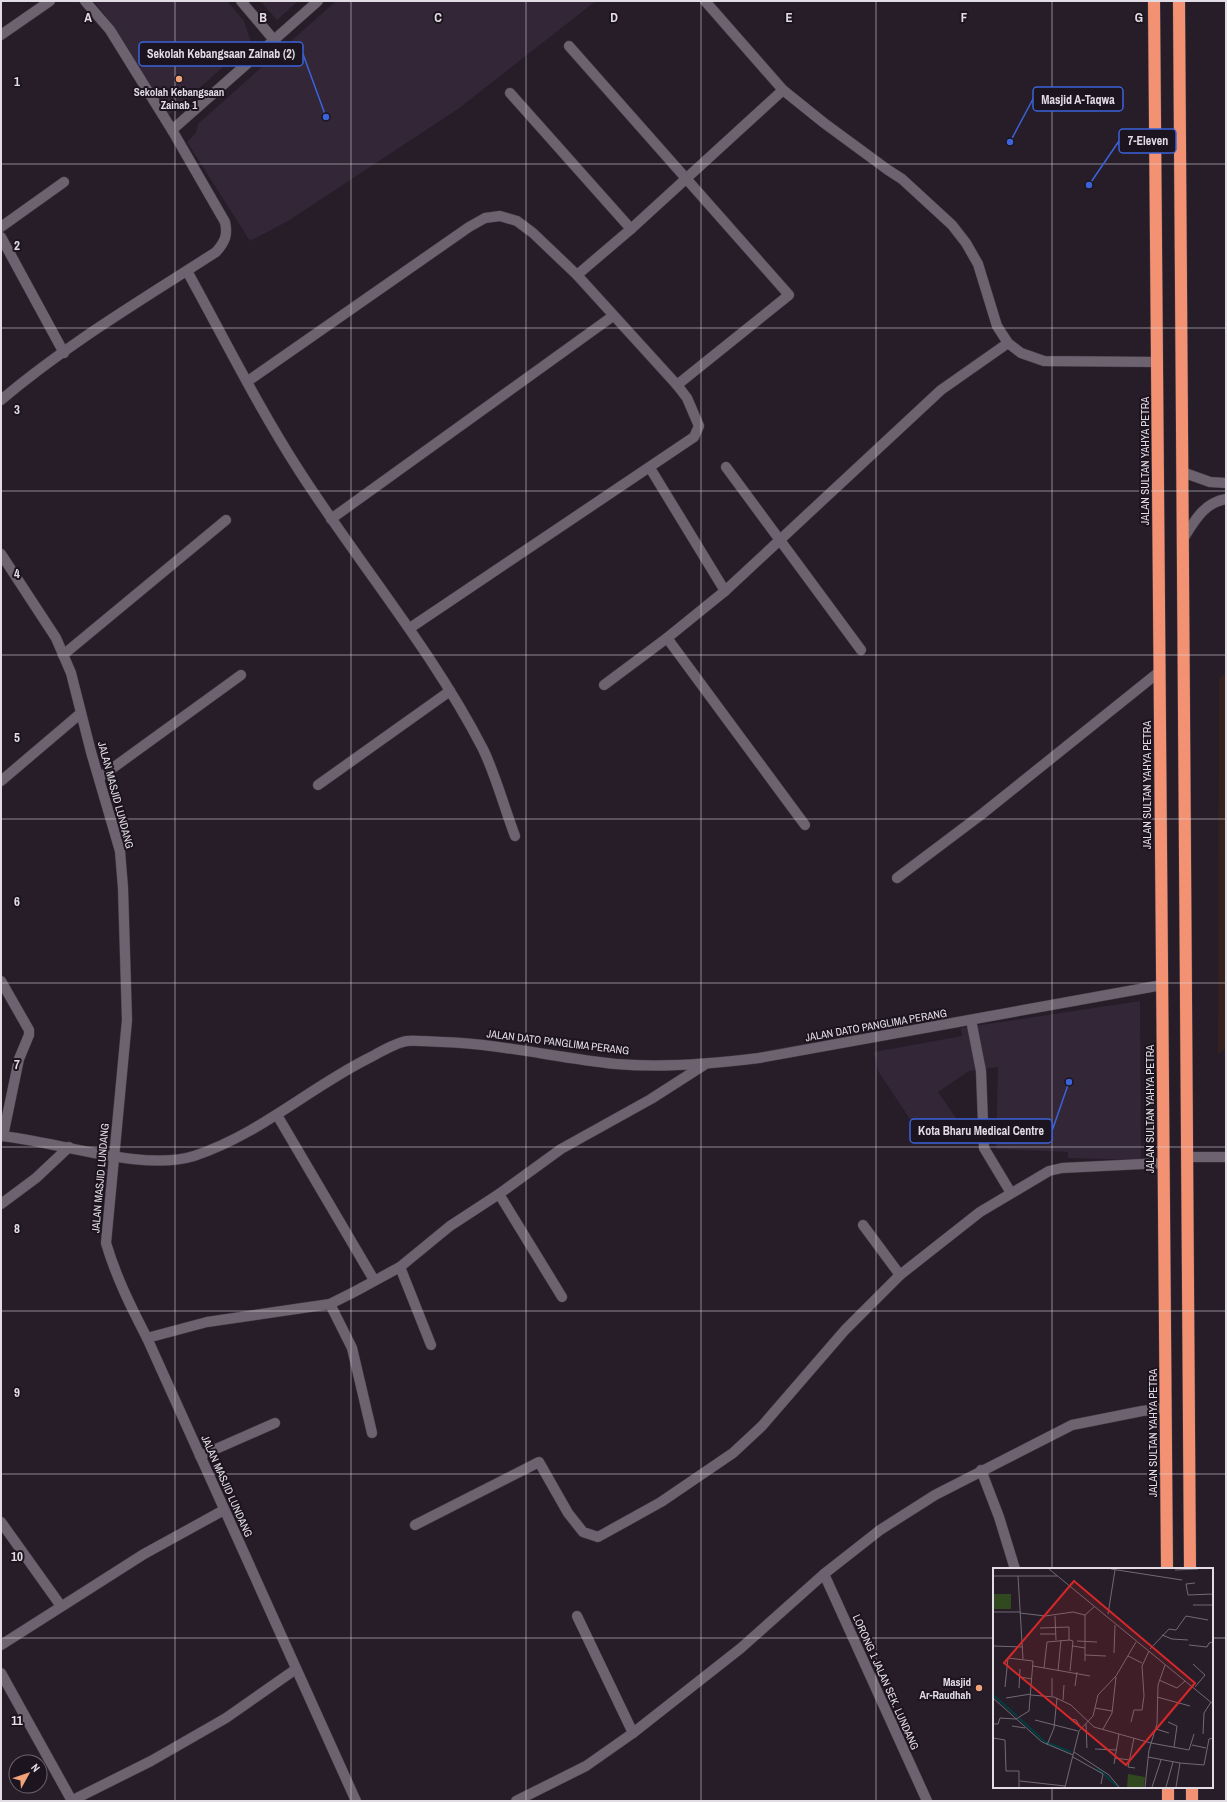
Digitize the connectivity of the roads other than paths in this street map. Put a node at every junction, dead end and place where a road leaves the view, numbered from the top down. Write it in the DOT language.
graph roads {
  1 [pos="50,1"];
  2 [pos="85,1"];
  3 [pos="241,1"];
  4 [pos="318,1"];
  5 [pos="705,1"];
  6 [pos="1154,1"];
  7 [pos="1179,1"];
  8 [pos="1,35"];
  9 [pos="274,40"];
  10 [pos="569,46"];
  11 [pos="784,90"];
  12 [pos="510,93"];
  13 [pos="172,130"];
  14 [pos="686,178"];
  15 [pos="64,182"];
  16 [pos="1,227"];
  17 [pos="631,229"];
  18 [pos="1,237"];
  19 [pos="187,271"];
  20 [pos="577,275"];
  21 [pos="613,316"];
  22 [pos="1008,343"];
  23 [pos="64,353"];
  24 [pos="1157,362"];
  25 [pos="248,381"];
  26 [pos="677,385"];
  27 [pos="1,400"];
  28 [pos="726,467"];
  29 [pos="650,468"];
  30 [pos="1182,472"];
  31 [pos="1226,483"];
  32 [pos="1226,499"];
  33 [pos="331,519"];
  34 [pos="226,520"];
  35 [pos="1183,539"];
  36 [pos="779,541"];
  37 [pos="1,554"];
  38 [pos="725,591"];
  39 [pos="410,628"];
  40 [pos="667,638"];
  41 [pos="860,650"];
  42 [pos="64,655"];
  43 [pos="1159,672"];
  44 [pos="241,675"];
  45 [pos="604,685"];
  46 [pos="450,691"];
  47 [pos="81,713"];
  48 [pos="99,778"];
  49 [pos="1,781"];
  50 [pos="318,785"];
  51 [pos="805,825"];
  52 [pos="515,836"];
  53 [pos="897,878"];
  54 [pos="1,981"];
  55 [pos="1162,985"];
  56 [pos="971,1020"];
  57 [pos="705,1065"];
  58 [pos="277,1115"];
  59 [pos="2,1136"];
  60 [pos="69,1147"];
  61 [pos="115,1156"];
  62 [pos="1187,1157"];
  63 [pos="1226,1157"];
  64 [pos="1163,1163"];
  65 [pos="499,1194"];
  66 [pos="1011,1194"];
  67 [pos="1,1204"];
  68 [pos="863,1225"];
  69 [pos="400,1267"];
  70 [pos="900,1275"];
  71 [pos="374,1280"];
  72 [pos="562,1297"];
  73 [pos="330,1304"];
  74 [pos="146,1338"];
  75 [pos="430,1345"];
  76 [pos="1165,1408"];
  77 [pos="275,1423"];
  78 [pos="372,1432"];
  79 [pos="200,1456"];
  80 [pos="981,1470"];
  81 [pos="224,1510"];
  82 [pos="1,1522"];
  83 [pos="415,1525"];
  84 [pos="1015,1568"];
  85 [pos="1167,1568"];
  86 [pos="1190,1568"];
  87 [pos="824,1574"];
  88 [pos="61,1606"];
  89 [pos="577,1616"];
  90 [pos="1,1644"];
  91 [pos="296,1669"];
  92 [pos="1,1673"];
  93 [pos="633,1733"];
  94 [pos="1168,1788"];
  95 [pos="1192,1788"];
  96 [pos="532,1798"];
  97 [pos="72,1801"];
  98 [pos="356,1801"];
  99 [pos="516,1801"];
  100 [pos="926,1801"];
  101 [pos="1168,1801"];
  102 [pos="1192,1801"];
  1 -- 8 [label="street"];
  2 -- 13 [label="street"];
  3 -- 9 [label="street"];
  4 -- 9 [label="street"];
  5 -- 11 [label="street"];
  6 -- 24 [label="highway, JALAN SULTAN YAHYA PETRA"];
  7 -- 30 [label="highway"];
  9 -- 13 [label="street"];
  10 -- 14 [label="street"];
  11 -- 14 [label="street"];
  11 -- 22 [label="street"];
  12 -- 17 [label="street"];
  13 -- 19 [label="street"];
  14 -- 17 [label="street"];
  14 -- 26 [label="street"];
  15 -- 16 [label="street"];
  17 -- 20 [label="street"];
  18 -- 23 [label="street"];
  19 -- 23 [label="street"];
  19 -- 25 [label="street"];
  20 -- 21 [label="street"];
  20 -- 25 [label="street"];
  21 -- 26 [label="street"];
  21 -- 33 [label="street"];
  22 -- 24 [label="street"];
  22 -- 36 [label="street"];
  23 -- 27 [label="street"];
  24 -- 43 [label="highway, JALAN SULTAN YAHYA PETRA"];
  25 -- 33 [label="street"];
  26 -- 29 [label="street"];
  28 -- 36 [label="street"];
  29 -- 38 [label="street"];
  29 -- 39 [label="street"];
  30 -- 31 [label="street"];
  30 -- 35 [label="highway"];
  32 -- 35 [label="street"];
  33 -- 39 [label="street"];
  34 -- 42 [label="street"];
  35 -- 62 [label="highway"];
  36 -- 38 [label="street"];
  36 -- 41 [label="street"];
  37 -- 42 [label="street, JALAN MASJID LUNDANG"];
  38 -- 40 [label="street"];
  39 -- 46 [label="street"];
  40 -- 45 [label="street"];
  40 -- 51 [label="street"];
  42 -- 47 [label="street, JALAN MASJID LUNDANG"];
  43 -- 53 [label="street"];
  43 -- 55 [label="highway, JALAN SULTAN YAHYA PETRA"];
  44 -- 48 [label="street"];
  46 -- 50 [label="street"];
  46 -- 52 [label="street"];
  47 -- 48 [label="street, JALAN MASJID LUNDANG"];
  47 -- 49 [label="street"];
  48 -- 61 [label="street, JALAN MASJID LUNDANG"];
  54 -- 59 [label="street"];
  55 -- 56 [label="street, JALAN DATO PANGLIMA PERANG"];
  55 -- 64 [label="highway, JALAN SULTAN YAHYA PETRA"];
  56 -- 57 [label="street, JALAN DATO PANGLIMA PERANG"];
  56 -- 66 [label="street"];
  57 -- 58 [label="street, JALAN DATO PANGLIMA PERANG"];
  57 -- 65 [label="street"];
  58 -- 61 [label="street, JALAN DATO PANGLIMA PERANG"];
  58 -- 71 [label="street"];
  59 -- 60 [label="street, JALAN DATO PANGLIMA PERANG"];
  60 -- 61 [label="street, JALAN DATO PANGLIMA PERANG"];
  60 -- 67 [label="street"];
  61 -- 74 [label="street, JALAN MASJID LUNDANG"];
  62 -- 63 [label="street"];
  62 -- 86 [label="highway"];
  64 -- 66 [label="street"];
  64 -- 76 [label="highway, JALAN SULTAN YAHYA PETRA"];
  65 -- 69 [label="street"];
  65 -- 72 [label="street"];
  66 -- 70 [label="street"];
  68 -- 70 [label="street"];
  69 -- 71 [label="street"];
  69 -- 75 [label="street"];
  70 -- 83 [label="street"];
  71 -- 73 [label="street"];
  73 -- 74 [label="street"];
  73 -- 78 [label="street"];
  74 -- 79 [label="street, JALAN MASJID LUNDANG"];
  76 -- 80 [label="street"];
  76 -- 85 [label="highway, JALAN SULTAN YAHYA PETRA"];
  77 -- 79 [label="street"];
  79 -- 81 [label="street, JALAN MASJID LUNDANG"];
  80 -- 84 [label="street"];
  80 -- 87 [label="street"];
  81 -- 88 [label="street"];
  81 -- 91 [label="street, JALAN MASJID LUNDANG"];
  82 -- 88 [label="street"];
  87 -- 93 [label="street"];
  87 -- 100 [label="street, LORONG 1 JALAN SEK. LUNDANG"];
  88 -- 90 [label="street"];
  89 -- 93 [label="street"];
  91 -- 97 [label="street"];
  91 -- 98 [label="street, JALAN MASJID LUNDANG"];
  92 -- 97 [label="street"];
  93 -- 96 [label="street"];
  94 -- 101 [label="highway"];
  95 -- 102 [label="highway"];
  96 -- 99 [label="street"];
}
